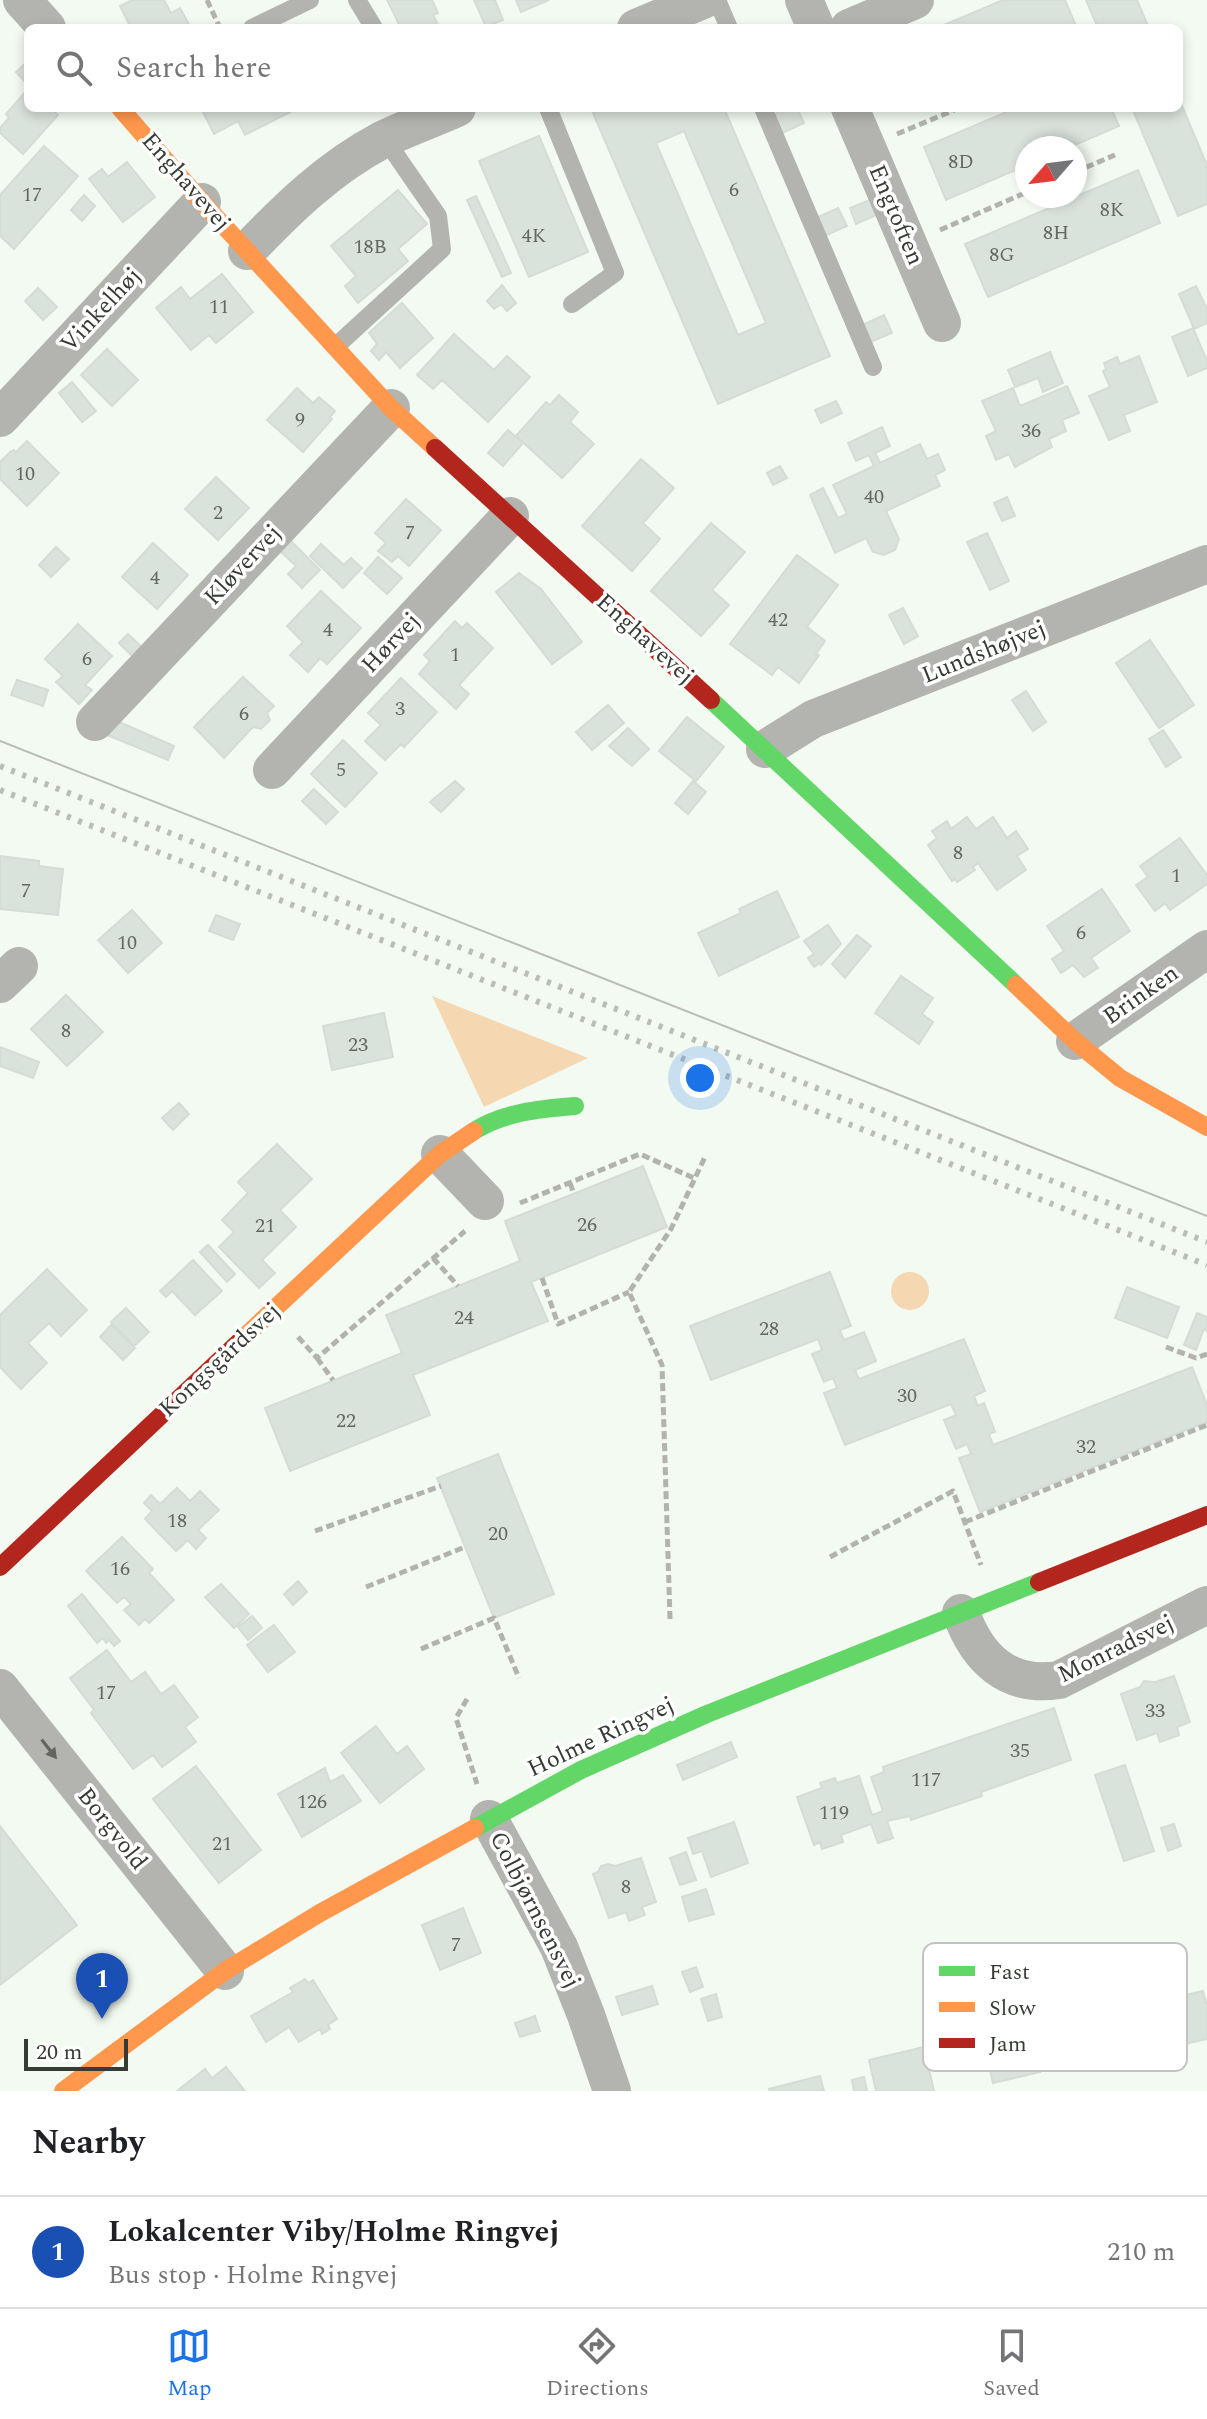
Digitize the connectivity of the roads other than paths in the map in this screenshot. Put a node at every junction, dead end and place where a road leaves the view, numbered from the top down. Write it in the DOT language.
graph roads {
  1 [pos="22,0"];
  2 [pos="310,0"];
  3 [pos="357,0"];
  4 [pos="703,0"];
  5 [pos="717,0"];
  6 [pos="804,0"];
  7 [pos="915,0"];
  8 [pos="43,24"];
  9 [pos="260,24"];
  10 [pos="372,24"];
  11 [pos="646,24"];
  12 [pos="727,24"];
  13 [pos="814,24"];
  14 [pos="858,24"];
  15 [pos="123,112"];
  16 [pos="550,112"];
  17 [pos="765,112"];
  18 [pos="852,112"];
  19 [pos="418,116"];
  20 [pos="385,139"];
  21 [pos="202,202"];
  22 [pos="247,251"];
  23 [pos="572,304"];
  24 [pos="942,323"];
  25 [pos="335,347"];
  26 [pos="873,367"];
  27 [pos="391,408"];
  28 [pos="0,418"];
  29 [pos="510,516"];
  30 [pos="1207,564"];
  31 [pos="95,722"];
  32 [pos="765,749"];
  33 [pos="272,770"];
  34 [pos="1207,949"];
  35 [pos="1075,1041"];
  36 [pos="575,1106"];
  37 [pos="1207,1127"];
  38 [pos="440,1154"];
  39 [pos="501,1203"];
  40 [pos="1207,1515"];
  41 [pos="0,1567"];
  42 [pos="1207,1605"];
  43 [pos="977,1606"];
  44 [pos="0,1688"];
  45 [pos="489,1819"];
  46 [pos="225,1971"];
  47 [pos="63,2091"];
  48 [pos="612,2091"];
  1 -- 8 [label="street"];
  2 -- 9 [label="lane"];
  3 -- 10 [label="lane"];
  4 -- 11 [label="street"];
  5 -- 12 [label="lane"];
  6 -- 13 [label="street"];
  7 -- 14 [label="street"];
  15 -- 21 [label="street, Enghavevej"];
  16 -- 23 [label="lane"];
  17 -- 26 [label="lane"];
  18 -- 24 [label="street, Engtoften"];
  19 -- 20 [label="street"];
  20 -- 22 [label="street"];
  20 -- 25 [label="lane"];
  21 -- 22 [label="street, Enghavevej"];
  21 -- 28 [label="street, Vinkelhøj"];
  22 -- 25 [label="street, Enghavevej"];
  25 -- 27 [label="street, Enghavevej"];
  27 -- 29 [label="street, Enghavevej"];
  27 -- 31 [label="street, Kløvervej"];
  29 -- 32 [label="street, Enghavevej"];
  29 -- 33 [label="street, Hørvej"];
  30 -- 32 [label="street, Lundshøjvej"];
  32 -- 35 [label="street, Enghavevej"];
  34 -- 35 [label="street, Brinken"];
  35 -- 37 [label="street, Enghavevej"];
  36 -- 38 [label="street, Kongsgårdsvej"];
  38 -- 39 [label="street"];
  38 -- 41 [label="street, Kongsgårdsvej"];
  40 -- 43 [label="street, Holme Ringvej"];
  42 -- 43 [label="street, Monradsvej"];
  43 -- 45 [label="street, Holme Ringvej"];
  44 -- 46 [label="street, Borgvold, one-way"];
  45 -- 46 [label="street, Holme Ringvej"];
  45 -- 48 [label="street, Colbjørnsensvej"];
  46 -- 47 [label="street, Holme Ringvej"];
}
